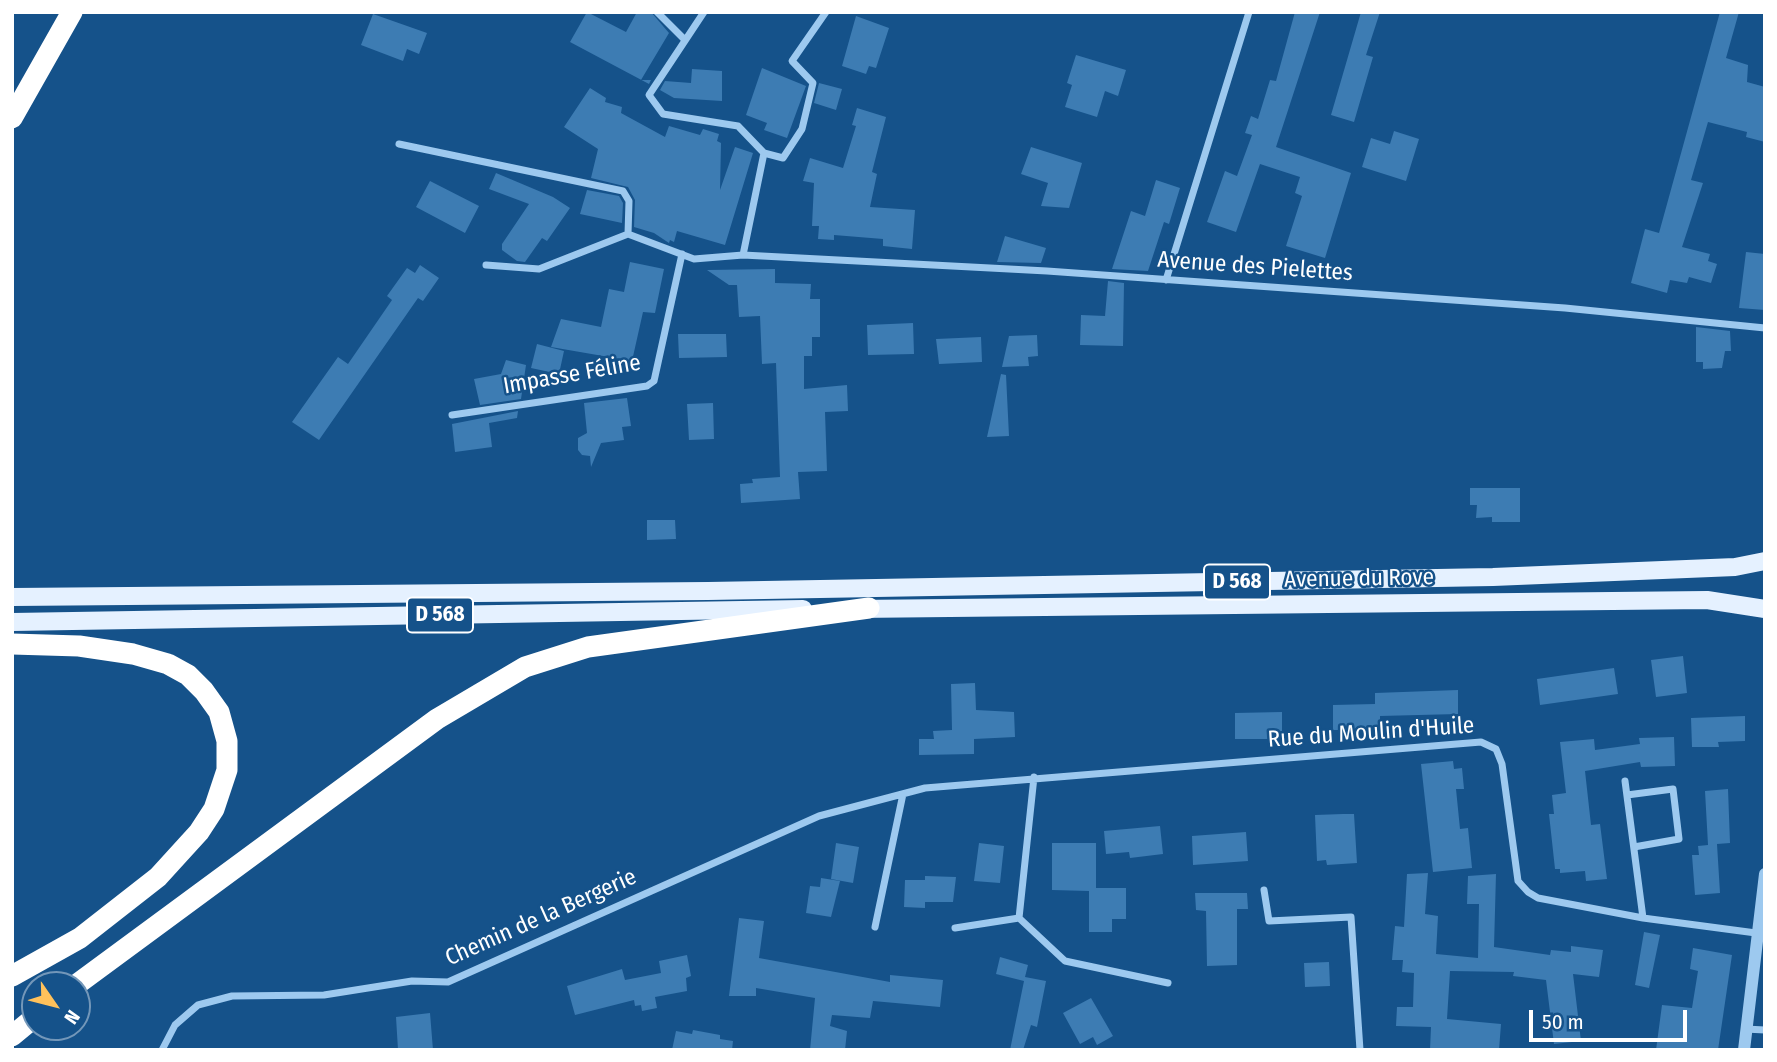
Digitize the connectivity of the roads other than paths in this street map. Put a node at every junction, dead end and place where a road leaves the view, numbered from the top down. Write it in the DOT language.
graph roads {
  1 [pos="72,12"];
  2 [pos="657,12"];
  3 [pos="704,12"];
  4 [pos="826,12"];
  5 [pos="1249,12"];
  6 [pos="685,40"];
  7 [pos="12,118"];
  8 [pos="399,144"];
  9 [pos="764,153"];
  10 [pos="628,234"];
  11 [pos="682,254"];
  12 [pos="743,255"];
  13 [pos="486,265"];
  14 [pos="1166,280"];
  15 [pos="1765,328"];
  16 [pos="452,415"];
  17 [pos="1765,561"];
  18 [pos="12,597"];
  19 [pos="869,608"];
  20 [pos="1765,609"];
  21 [pos="12,622"];
  22 [pos="12,644"];
  23 [pos="1034,778"];
  24 [pos="1625,780"];
  25 [pos="903,794"];
  26 [pos="1627,795"];
  27 [pos="1634,847"];
  28 [pos="1765,874"];
  29 [pos="1264,890"];
  30 [pos="1019,918"];
  31 [pos="1643,918"];
  32 [pos="875,927"];
  33 [pos="955,928"];
  34 [pos="1756,933"];
  35 [pos="91,974"];
  36 [pos="12,976"];
  37 [pos="1168,983"];
  38 [pos="1745,1029"];
  39 [pos="1765,1030"];
  40 [pos="162,1050"];
  41 [pos="1360,1050"];
  42 [pos="1744,1050"];
  1 -- 7 [label="highway"];
  2 -- 6 [label="street"];
  3 -- 6 [label="street"];
  4 -- 9 [label="street"];
  5 -- 14 [label="street"];
  6 -- 9 [label="street"];
  8 -- 10 [label="street"];
  9 -- 12 [label="street"];
  10 -- 11 [label="street, Avenue des Pielettes"];
  10 -- 13 [label="street"];
  11 -- 12 [label="street, Avenue des Pielettes"];
  11 -- 16 [label="street, Impasse Féline"];
  12 -- 14 [label="street, Avenue des Pielettes"];
  14 -- 15 [label="street, Avenue des Pielettes"];
  17 -- 18 [label="main road, D 568"];
  19 -- 20 [label="main road, Avenue du Rove / D 568"];
  19 -- 21 [label="main road, D 568"];
  19 -- 35 [label="highway"];
  22 -- 36 [label="highway"];
  23 -- 25 [label="street, Rue du Moulin d'Huile"];
  23 -- 30 [label="street"];
  23 -- 31 [label="street, Rue du Moulin d'Huile"];
  24 -- 26 [label="street"];
  25 -- 32 [label="street"];
  25 -- 40 [label="street, Chemin de la Bergerie"];
  26 -- 27 [label="street"];
  26 -- 27 [label="street"];
  27 -- 31 [label="street"];
  28 -- 34 [label="street"];
  29 -- 41 [label="street"];
  30 -- 33 [label="street"];
  30 -- 37 [label="street"];
  31 -- 34 [label="street, Rue du Moulin d'Huile"];
  34 -- 38 [label="street"];
  38 -- 39 [label="street"];
  38 -- 42 [label="street"];
}
